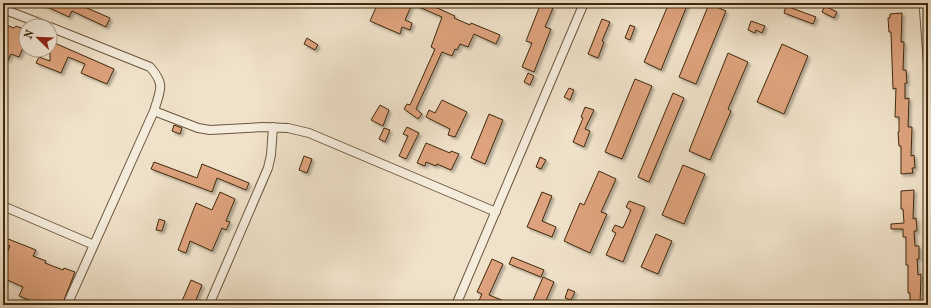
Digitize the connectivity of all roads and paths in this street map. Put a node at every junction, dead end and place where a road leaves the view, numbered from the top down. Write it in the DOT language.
graph roads {
  1 [pos="584,3"];
  2 [pos="3,8"];
  3 [pos="924,10"];
  4 [pos="27,18"];
  5 [pos="58,30"];
  6 [pos="928,65"];
  7 [pos="154,110"];
  8 [pos="273,127"];
  9 [pos="3,206"];
  10 [pos="496,212"];
  11 [pos="94,245"];
  12 [pos="67,305"];
  13 [pos="209,305"];
  14 [pos="456,305"];
  1 -- 10 [label="street"];
  2 -- 4 [label="street"];
  3 -- 6 [label="street"];
  5 -- 7 [label="street"];
  7 -- 8 [label="street"];
  7 -- 11 [label="street"];
  8 -- 10 [label="street"];
  8 -- 13 [label="street"];
  9 -- 11 [label="street"];
  10 -- 14 [label="street"];
  11 -- 12 [label="street"];
}
